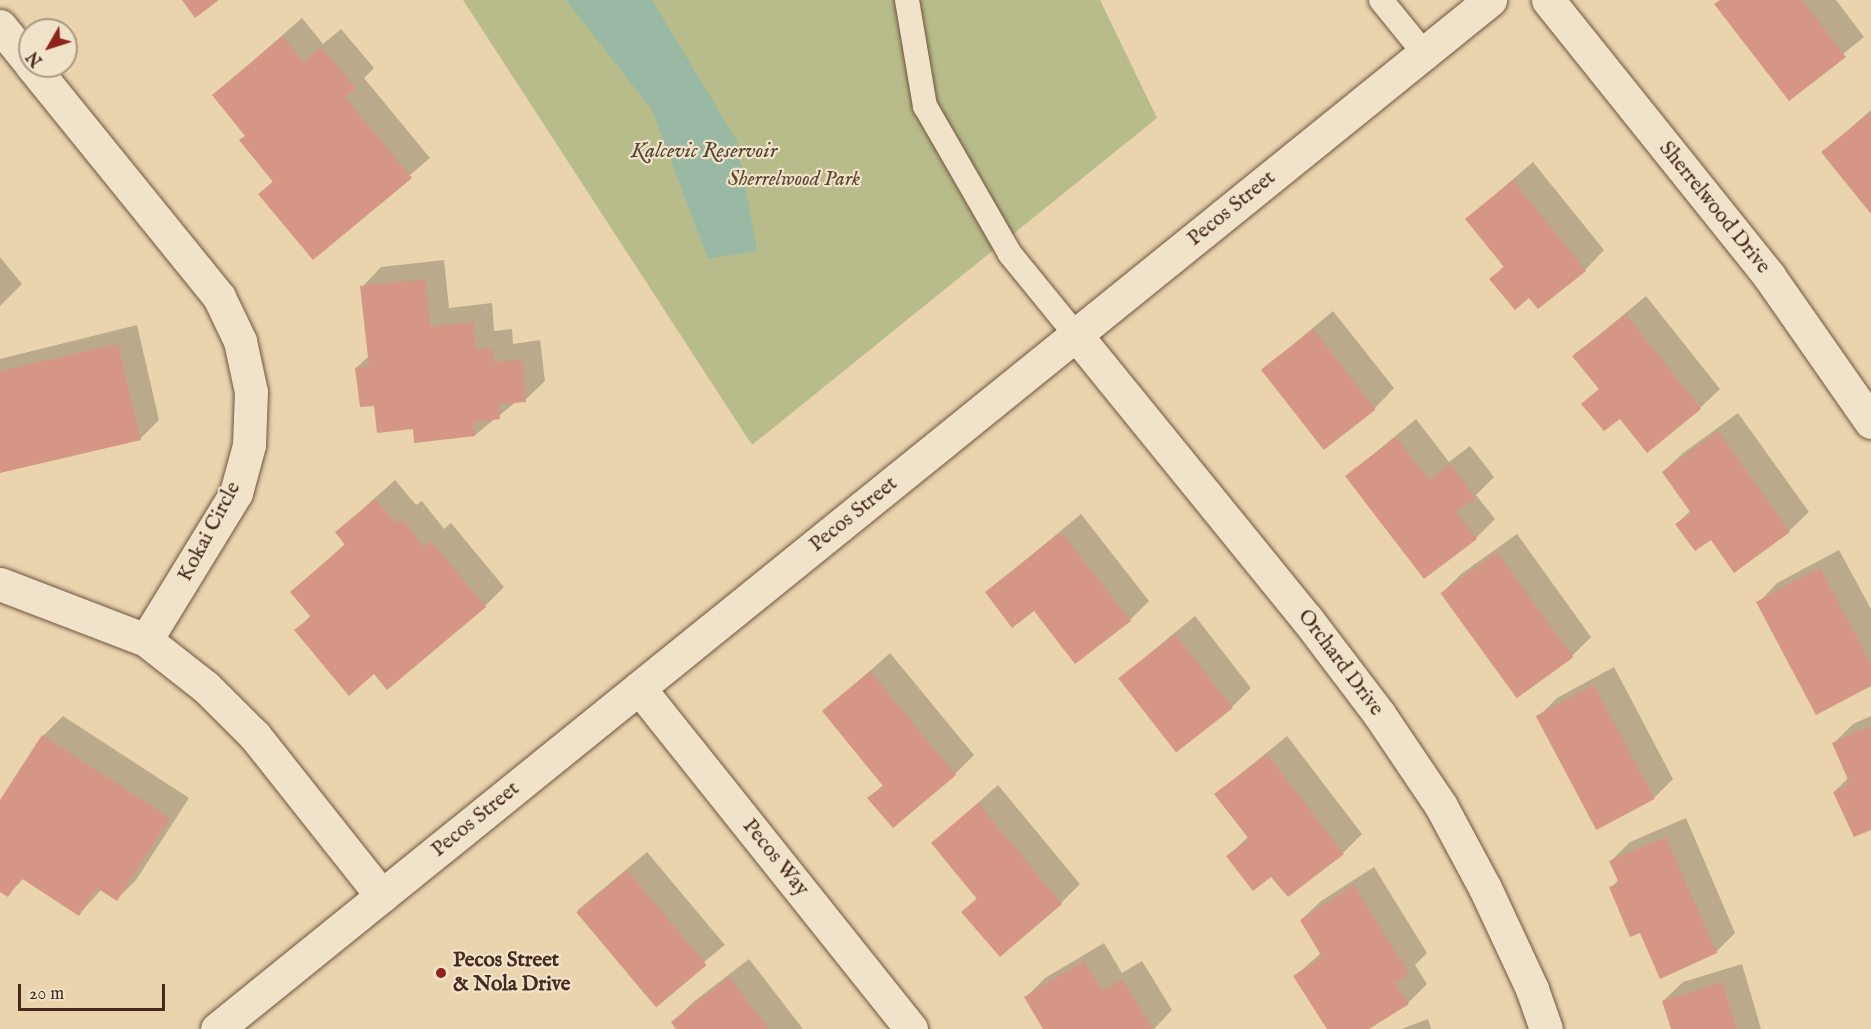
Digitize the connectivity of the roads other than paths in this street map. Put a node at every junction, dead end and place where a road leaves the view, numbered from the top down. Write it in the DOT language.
graph roads {
  1 [pos="907,0"];
  2 [pos="1381,0"];
  3 [pos="1490,0"];
  4 [pos="1548,0"];
  5 [pos="0,26"];
  6 [pos="18,48"];
  7 [pos="1424,53"];
  8 [pos="42,78"];
  9 [pos="1076,335"];
  10 [pos="1871,422"];
  11 [pos="0,584"];
  12 [pos="147,640"];
  13 [pos="639,688"];
  14 [pos="382,896"];
  15 [pos="217,1029"];
  16 [pos="911,1029"];
  17 [pos="1546,1029"];
  1 -- 9 [label="lane"];
  2 -- 7 [label="lane"];
  3 -- 7 [label="street, Pecos Street"];
  4 -- 10 [label="street, Sherrelwood Drive"];
  5 -- 6 [label="street, Kokai Circle"];
  7 -- 9 [label="street, Pecos Street"];
  8 -- 12 [label="street, Kokai Circle"];
  9 -- 13 [label="street, Pecos Street"];
  9 -- 17 [label="street, Orchard Drive"];
  11 -- 12 [label="street"];
  12 -- 14 [label="street"];
  13 -- 14 [label="street, Pecos Street"];
  13 -- 16 [label="street, Pecos Way"];
  14 -- 15 [label="street, Pecos Street"];
}
